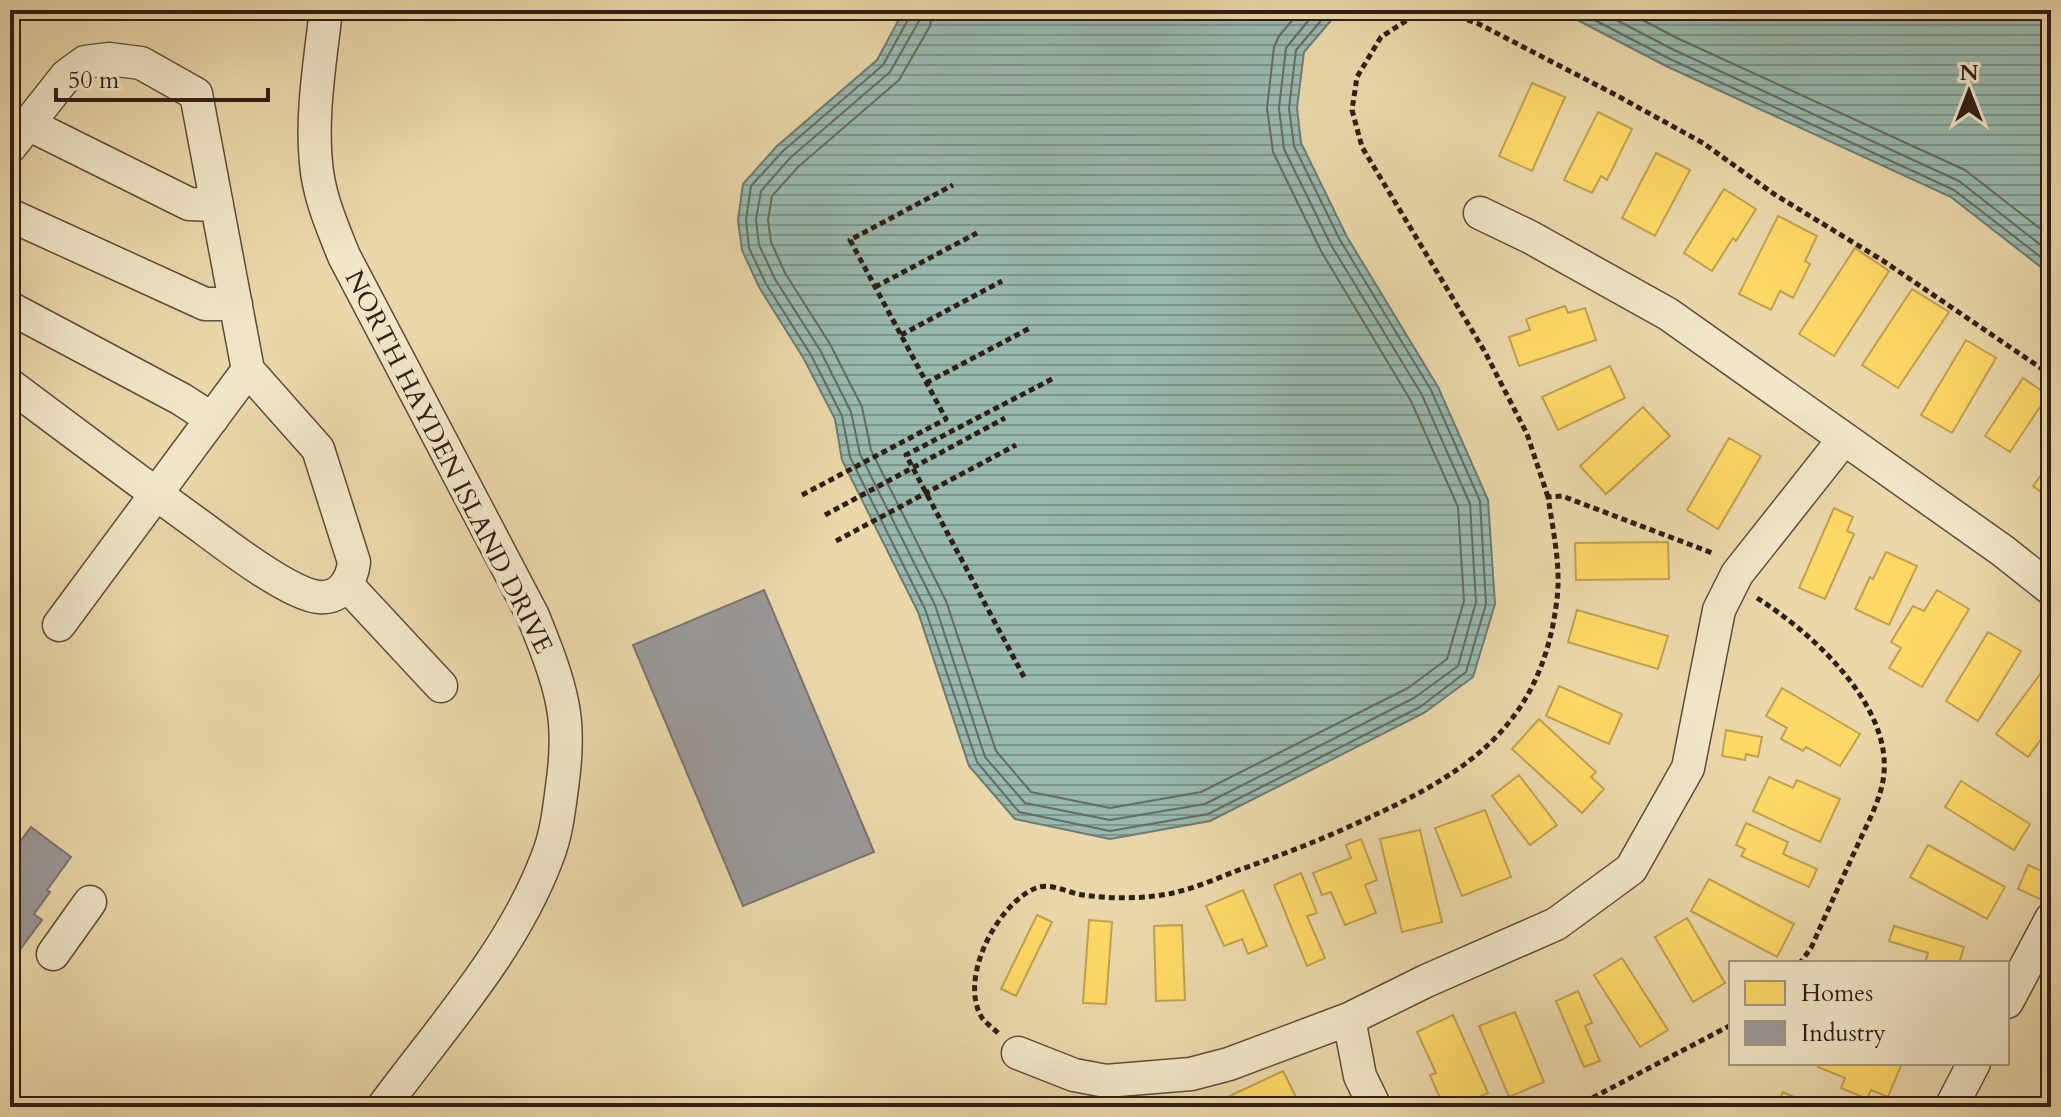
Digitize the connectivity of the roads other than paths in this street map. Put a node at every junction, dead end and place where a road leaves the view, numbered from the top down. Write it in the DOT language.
graph roads {
  1 [pos="326,10"];
  2 [pos="19,135"];
  3 [pos="217,205"];
  4 [pos="1480,213"];
  5 [pos="10,215"];
  6 [pos="236,304"];
  7 [pos="10,308"];
  8 [pos="248,370"];
  9 [pos="10,385"];
  10 [pos="212,419"];
  11 [pos="1843,440"];
  12 [pos="156,494"];
  13 [pos="347,585"];
  14 [pos="2051,589"];
  15 [pos="59,625"];
  16 [pos="441,686"];
  17 [pos="90,902"];
  18 [pos="2051,919"];
  19 [pos="53,954"];
  20 [pos="2009,998"];
  21 [pos="1349,1019"];
  22 [pos="1018,1053"];
  23 [pos="1973,1065"];
  24 [pos="388,1105"];
  25 [pos="1375,1107"];
  26 [pos="1951,1107"];
  1 -- 24 [label="street, NORTH HAYDEN ISLAND DRIVE"];
  2 -- 3 [label="street"];
  2 -- 3 [label="street"];
  3 -- 6 [label="street"];
  4 -- 11 [label="street"];
  5 -- 6 [label="street"];
  6 -- 8 [label="street"];
  7 -- 10 [label="street"];
  8 -- 10 [label="street"];
  8 -- 13 [label="street"];
  9 -- 12 [label="street"];
  10 -- 12 [label="street"];
  11 -- 14 [label="street"];
  11 -- 21 [label="street"];
  12 -- 13 [label="street"];
  12 -- 15 [label="street"];
  13 -- 16 [label="street"];
  17 -- 19 [label="street"];
  18 -- 20 [label="street"];
  21 -- 22 [label="street"];
  21 -- 25 [label="street"];
  23 -- 26 [label="street"];
}
